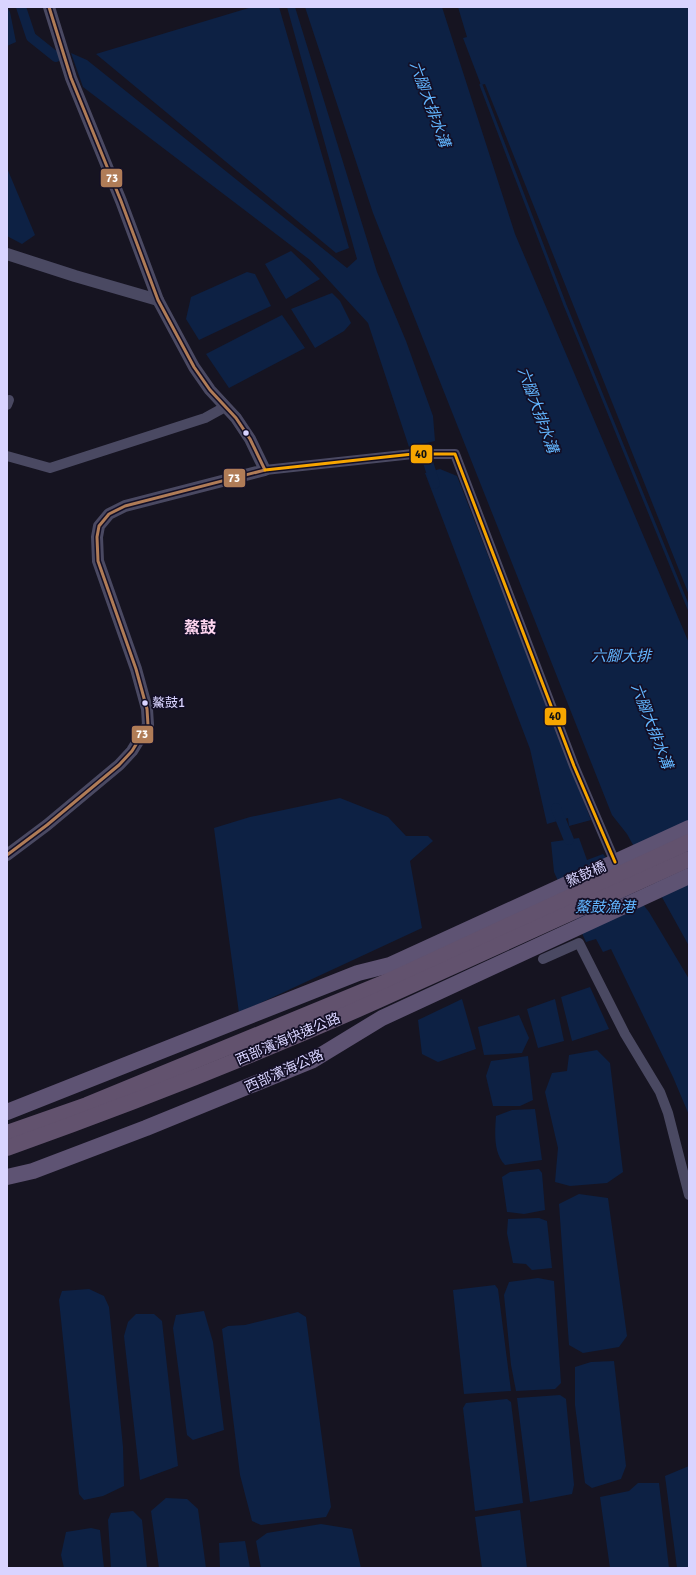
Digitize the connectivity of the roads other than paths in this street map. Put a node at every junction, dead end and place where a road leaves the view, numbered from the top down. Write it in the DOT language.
graph roads {
  1 [pos="49,7"];
  2 [pos="7,254"];
  3 [pos="158,300"];
  4 [pos="226,407"];
  5 [pos="7,456"];
  6 [pos="265,470"];
  7 [pos="689,828"];
  8 [pos="689,842"];
  9 [pos="7,855"];
  10 [pos="689,859"];
  11 [pos="614,862"];
  12 [pos="689,876"];
  13 [pos="562,908"];
  14 [pos="543,959"];
  15 [pos="7,1112"];
  16 [pos="7,1133"];
  17 [pos="7,1148"];
  18 [pos="7,1177"];
  19 [pos="689,1195"];
  1 -- 3 [label="street"];
  2 -- 3 [label="street"];
  3 -- 4 [label="street"];
  4 -- 5 [label="street"];
  4 -- 6 [label="street"];
  6 -- 9 [label="street"];
  6 -- 11 [label="street"];
  7 -- 11 [label="main road, 鰲鼓橋"];
  8 -- 13 [label="highway, 鰲鼓橋"];
  10 -- 13 [label="highway, 鰲鼓橋"];
  11 -- 15 [label="main road, 鰲鼓橋"];
  12 -- 18 [label="main road, 西部濱海公路"];
  13 -- 16 [label="highway, 西部濱海快速公路"];
  13 -- 17 [label="highway, 西部濱海快速公路"];
  14 -- 19 [label="street"];
}
